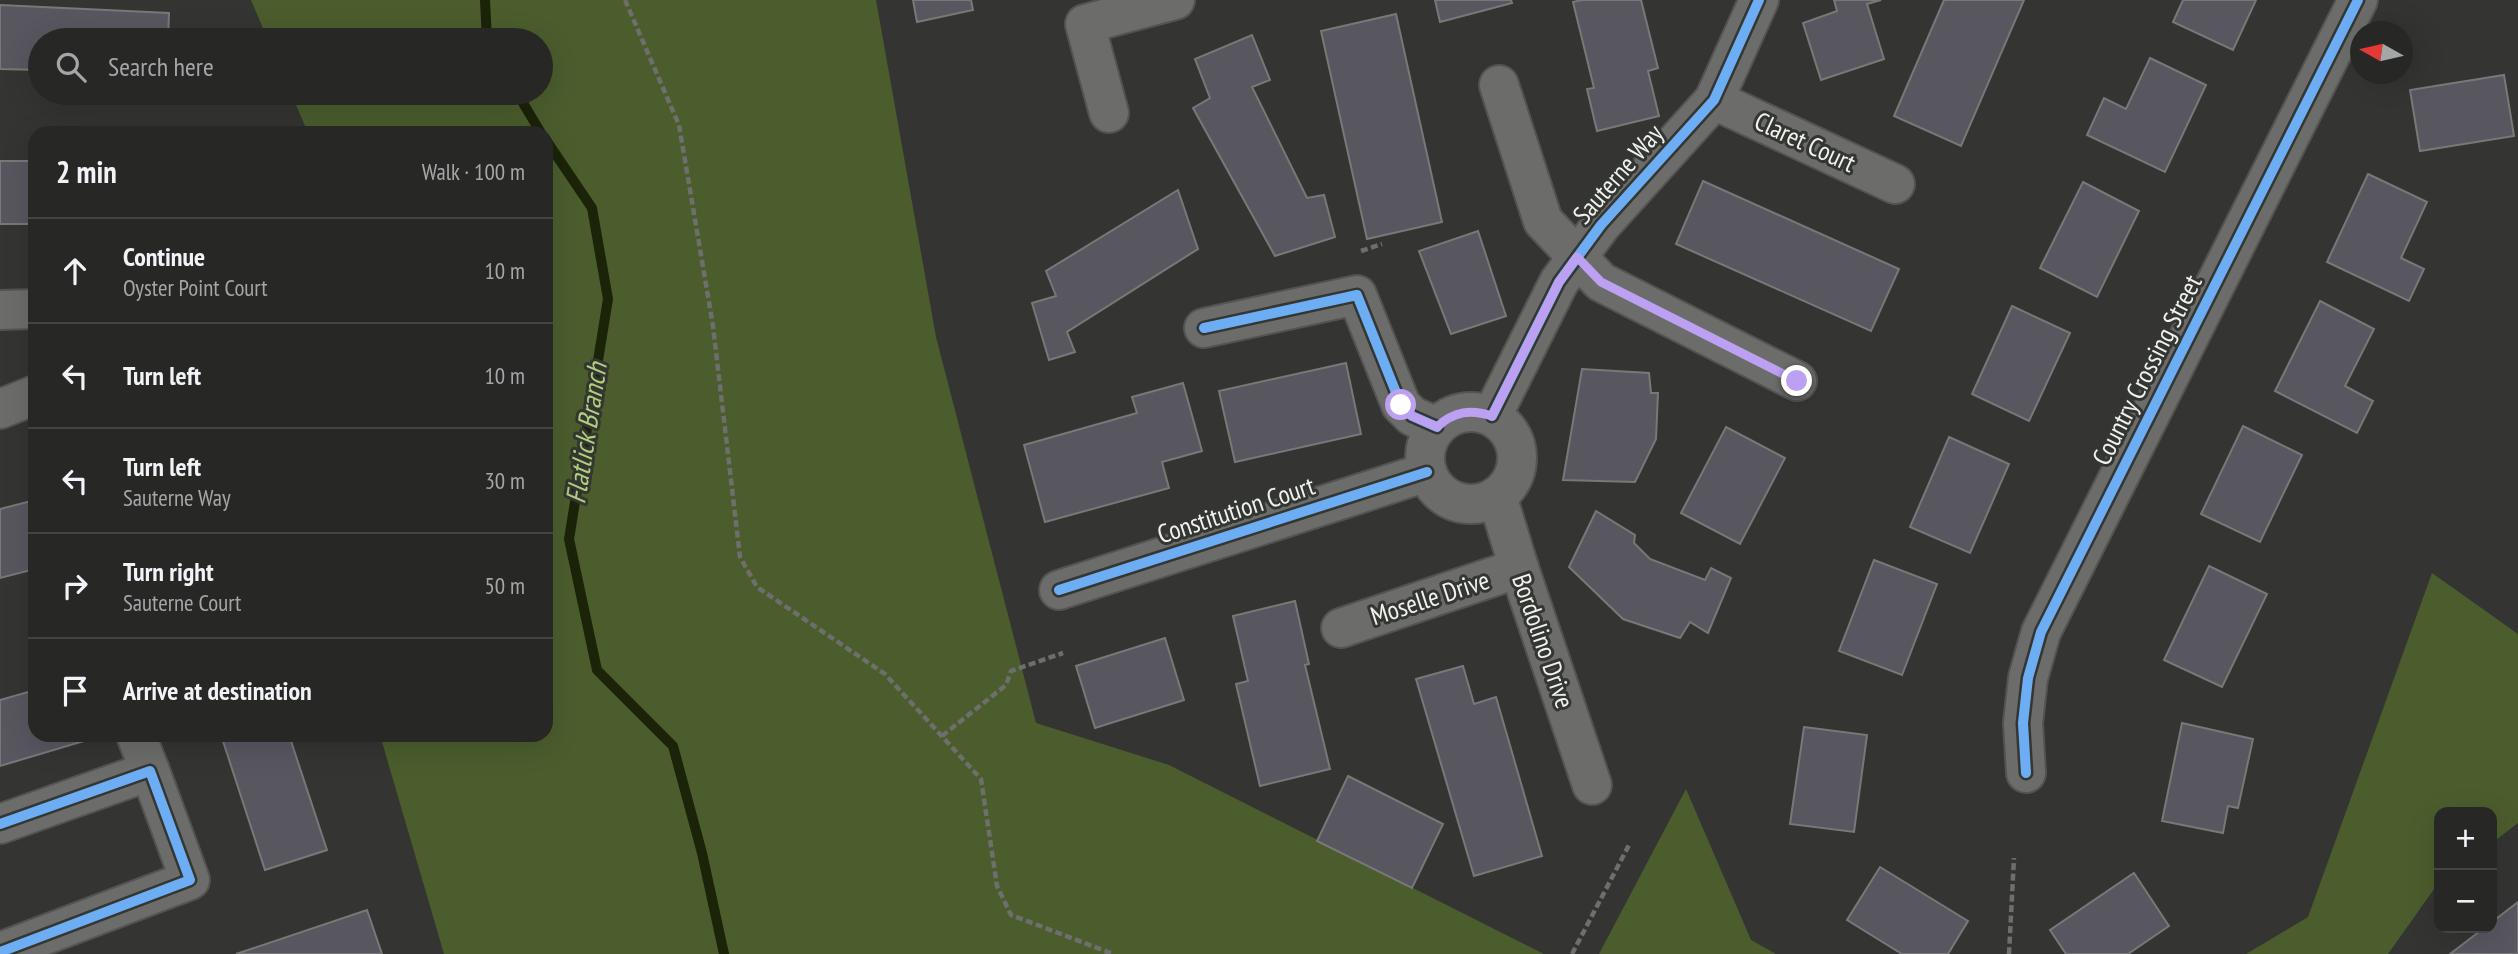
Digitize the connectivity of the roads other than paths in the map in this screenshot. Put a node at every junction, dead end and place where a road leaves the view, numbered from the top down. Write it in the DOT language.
graph roads {
  1 [pos="1175,0"];
  2 [pos="1759,0"];
  3 [pos="2358,0"];
  4 [pos="1499,85"];
  5 [pos="1714,100"];
  6 [pos="1109,113"];
  7 [pos="1895,184"];
  8 [pos="1577,257"];
  9 [pos="28,309"];
  10 [pos="0,310"];
  11 [pos="1204,328"];
  12 [pos="1797,381"];
  13 [pos="28,398"];
  14 [pos="0,409"];
  15 [pos="1492,416"];
  16 [pos="1437,427"];
  17 [pos="1427,472"];
  18 [pos="1497,496"];
  19 [pos="1519,568"];
  20 [pos="1059,590"];
  21 [pos="1341,628"];
  22 [pos="139,742"];
  23 [pos="150,771"];
  24 [pos="2026,773"];
  25 [pos="1592,785"];
  26 [pos="0,824"];
  27 [pos="0,952"];
  1 -- 6 [label="street"];
  2 -- 5 [label="street, Sauterne Way"];
  3 -- 24 [label="street, Country Crossing Street"];
  4 -- 8 [label="street"];
  5 -- 7 [label="street, Claret Court"];
  5 -- 8 [label="street, Sauterne Way"];
  8 -- 12 [label="street"];
  8 -- 15 [label="street, Sauterne Way"];
  9 -- 10 [label="street"];
  11 -- 16 [label="street"];
  13 -- 14 [label="street"];
  15 -- 16 [label="street"];
  15 -- 18 [label="street"];
  16 -- 17 [label="street"];
  17 -- 18 [label="street"];
  17 -- 20 [label="street, Constitution Court"];
  18 -- 19 [label="street, Bordolino Drive"];
  19 -- 21 [label="street, Moselle Drive"];
  19 -- 25 [label="street, Bordolino Drive"];
  22 -- 23 [label="street"];
  23 -- 26 [label="street"];
  23 -- 27 [label="street"];
}
